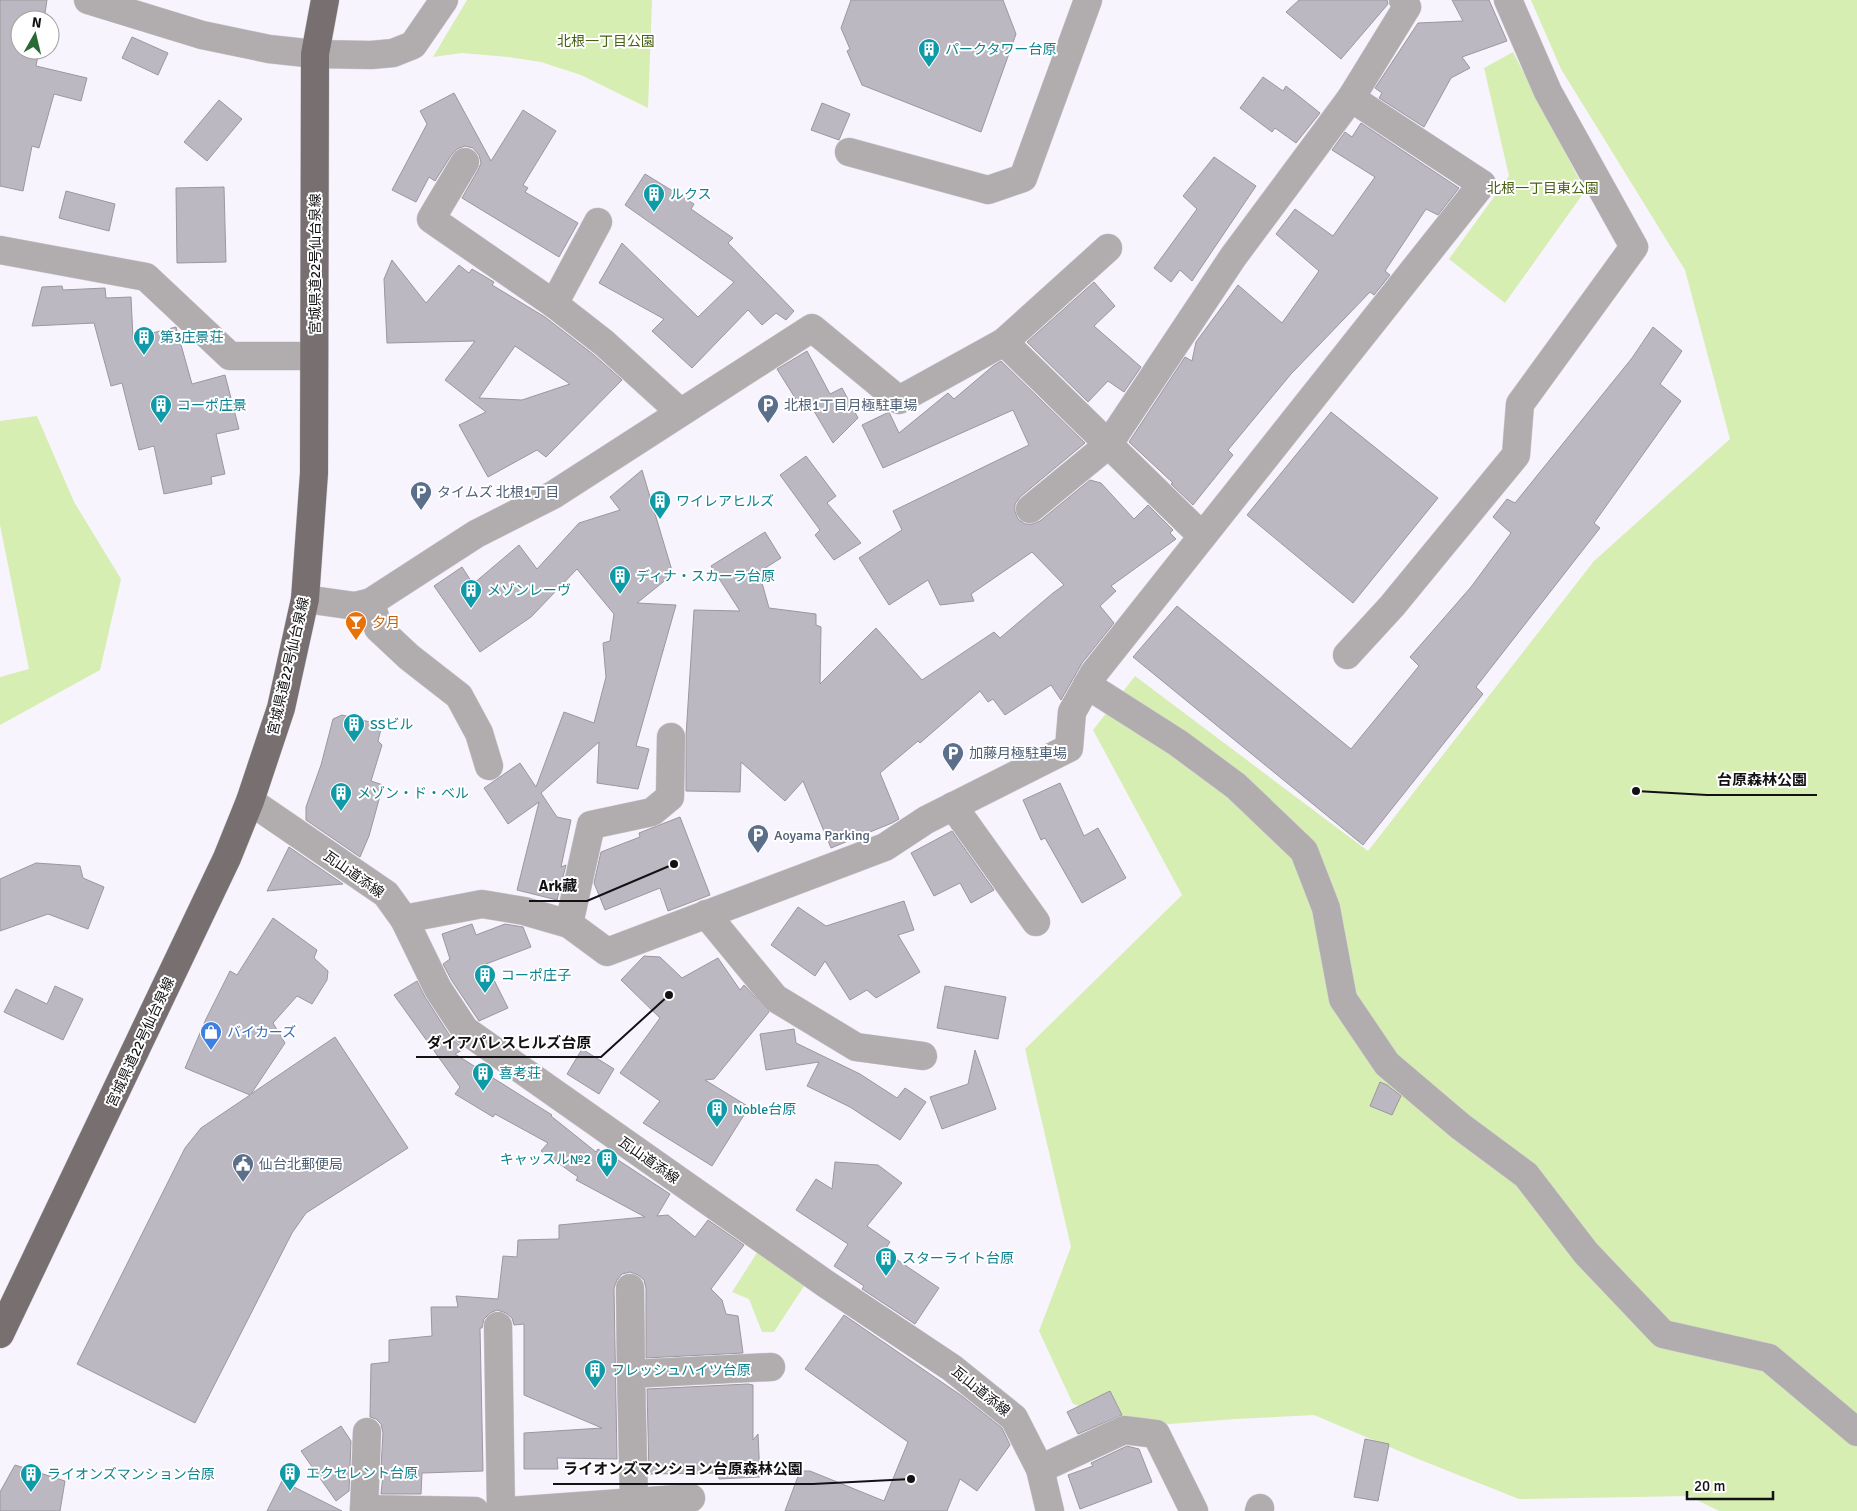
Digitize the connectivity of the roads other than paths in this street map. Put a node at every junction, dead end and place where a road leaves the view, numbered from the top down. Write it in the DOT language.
graph roads {
  1 [pos="88,0"];
  2 [pos="325,0"];
  3 [pos="444,0"];
  4 [pos="1088,0"];
  5 [pos="1403,0"];
  6 [pos="1508,0"];
  7 [pos="315,54"];
  8 [pos="1351,98"];
  9 [pos="849,152"];
  10 [pos="465,162"];
  11 [pos="598,222"];
  12 [pos="1108,248"];
  13 [pos="0,250"];
  14 [pos="554,304"];
  15 [pos="1004,342"];
  16 [pos="314,356"];
  17 [pos="680,412"];
  18 [pos="1108,446"];
  19 [pos="1030,510"];
  20 [pos="1202,536"];
  21 [pos="306,599"];
  22 [pos="371,602"];
  23 [pos="1347,655"];
  24 [pos="1087,685"];
  25 [pos="671,736"];
  26 [pos="489,766"];
  27 [pos="250,801"];
  28 [pos="954,806"];
  29 [pos="706,914"];
  30 [pos="404,919"];
  31 [pos="1036,922"];
  32 [pos="570,924"];
  33 [pos="923,1056"];
  34 [pos="630,1288"];
  35 [pos="498,1326"];
  36 [pos="0,1334"];
  37 [pos="771,1367"];
  38 [pos="632,1374"];
  39 [pos="367,1432"];
  40 [pos="1857,1432"];
  41 [pos="1040,1469"];
  42 [pos="691,1498"];
  43 [pos="634,1502"];
  44 [pos="364,1510"];
  45 [pos="475,1511"];
  46 [pos="501,1511"];
  47 [pos="509,1511"];
  48 [pos="1050,1511"];
  49 [pos="1194,1511"];
  1 -- 7 [label="street"];
  2 -- 7 [label="main road, 宮城県道22号仙台泉線"];
  3 -- 7 [label="street"];
  4 -- 9 [label="street"];
  5 -- 8 [label="street"];
  6 -- 23 [label="street"];
  7 -- 16 [label="main road, 宮城県道22号仙台泉線"];
  8 -- 18 [label="street"];
  8 -- 20 [label="street"];
  10 -- 14 [label="street"];
  11 -- 14 [label="street"];
  12 -- 15 [label="street"];
  13 -- 16 [label="street"];
  14 -- 17 [label="street"];
  15 -- 17 [label="street"];
  15 -- 18 [label="street"];
  16 -- 21 [label="main road, 宮城県道22号仙台泉線"];
  17 -- 22 [label="street"];
  18 -- 19 [label="street"];
  18 -- 20 [label="street"];
  20 -- 24 [label="street"];
  21 -- 22 [label="street"];
  21 -- 27 [label="main road, 宮城県道22号仙台泉線"];
  22 -- 26 [label="street"];
  24 -- 28 [label="street"];
  24 -- 40 [label="street"];
  25 -- 32 [label="street"];
  27 -- 30 [label="street, 瓦山道添線"];
  27 -- 36 [label="main road, 宮城県道22号仙台泉線"];
  28 -- 29 [label="street"];
  28 -- 31 [label="street"];
  29 -- 32 [label="street"];
  29 -- 33 [label="street"];
  30 -- 32 [label="street"];
  30 -- 41 [label="street, 瓦山道添線"];
  34 -- 38 [label="street"];
  35 -- 46 [label="street"];
  37 -- 38 [label="street"];
  38 -- 43 [label="street"];
  39 -- 44 [label="street"];
  41 -- 48 [label="street, 瓦山道添線"];
  41 -- 49 [label="street"];
  42 -- 43 [label="street"];
  43 -- 47 [label="street"];
  44 -- 45 [label="street"];
}
